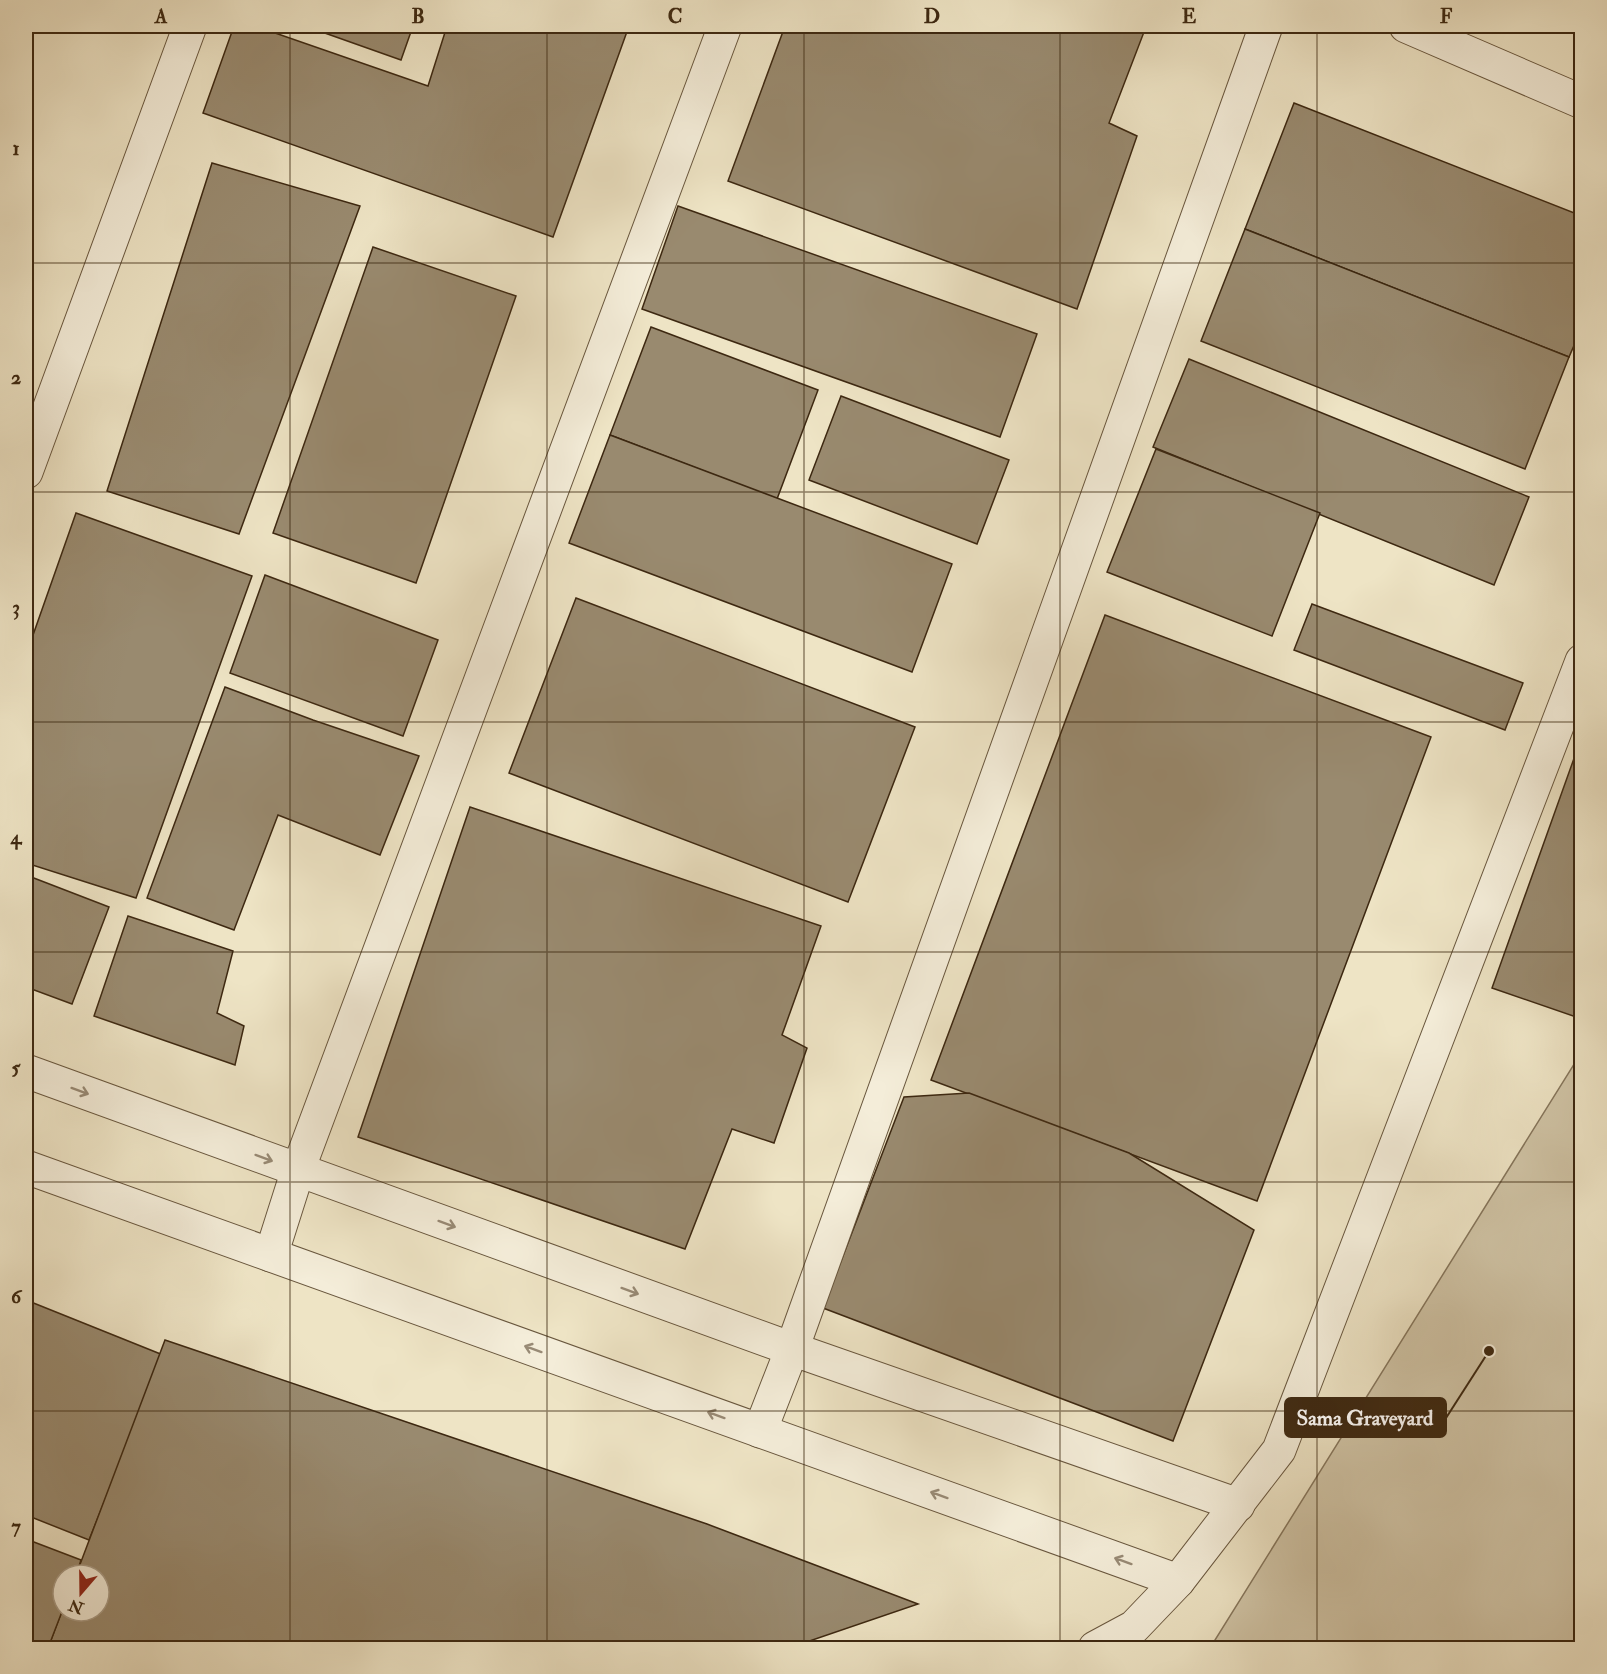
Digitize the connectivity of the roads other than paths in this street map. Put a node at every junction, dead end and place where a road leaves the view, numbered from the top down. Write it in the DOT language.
graph roads {
  1 [pos="190,26"];
  2 [pos="725,26"];
  3 [pos="1266,26"];
  4 [pos="1406,26"];
  5 [pos="1581,102"];
  6 [pos="26,472"];
  7 [pos="1581,661"];
  8 [pos="26,1071"];
  9 [pos="26,1167"];
  10 [pos="298,1170"];
  11 [pos="271,1255"];
  12 [pos="792,1349"];
  13 [pos="760,1431"];
  14 [pos="1238,1505"];
  15 [pos="1178,1581"];
  16 [pos="1095,1648"];
  1 -- 6 [label="street"];
  2 -- 10 [label="street"];
  3 -- 12 [label="street"];
  4 -- 5 [label="street"];
  7 -- 14 [label="street"];
  8 -- 10 [label="street, one-way"];
  9 -- 11 [label="street"];
  10 -- 11 [label="street"];
  10 -- 12 [label="street, one-way"];
  13 -- 11 [label="street, one-way"];
  12 -- 13 [label="street"];
  12 -- 14 [label="street"];
  15 -- 13 [label="street, one-way"];
  14 -- 15 [label="street"];
  15 -- 16 [label="street"];
}
